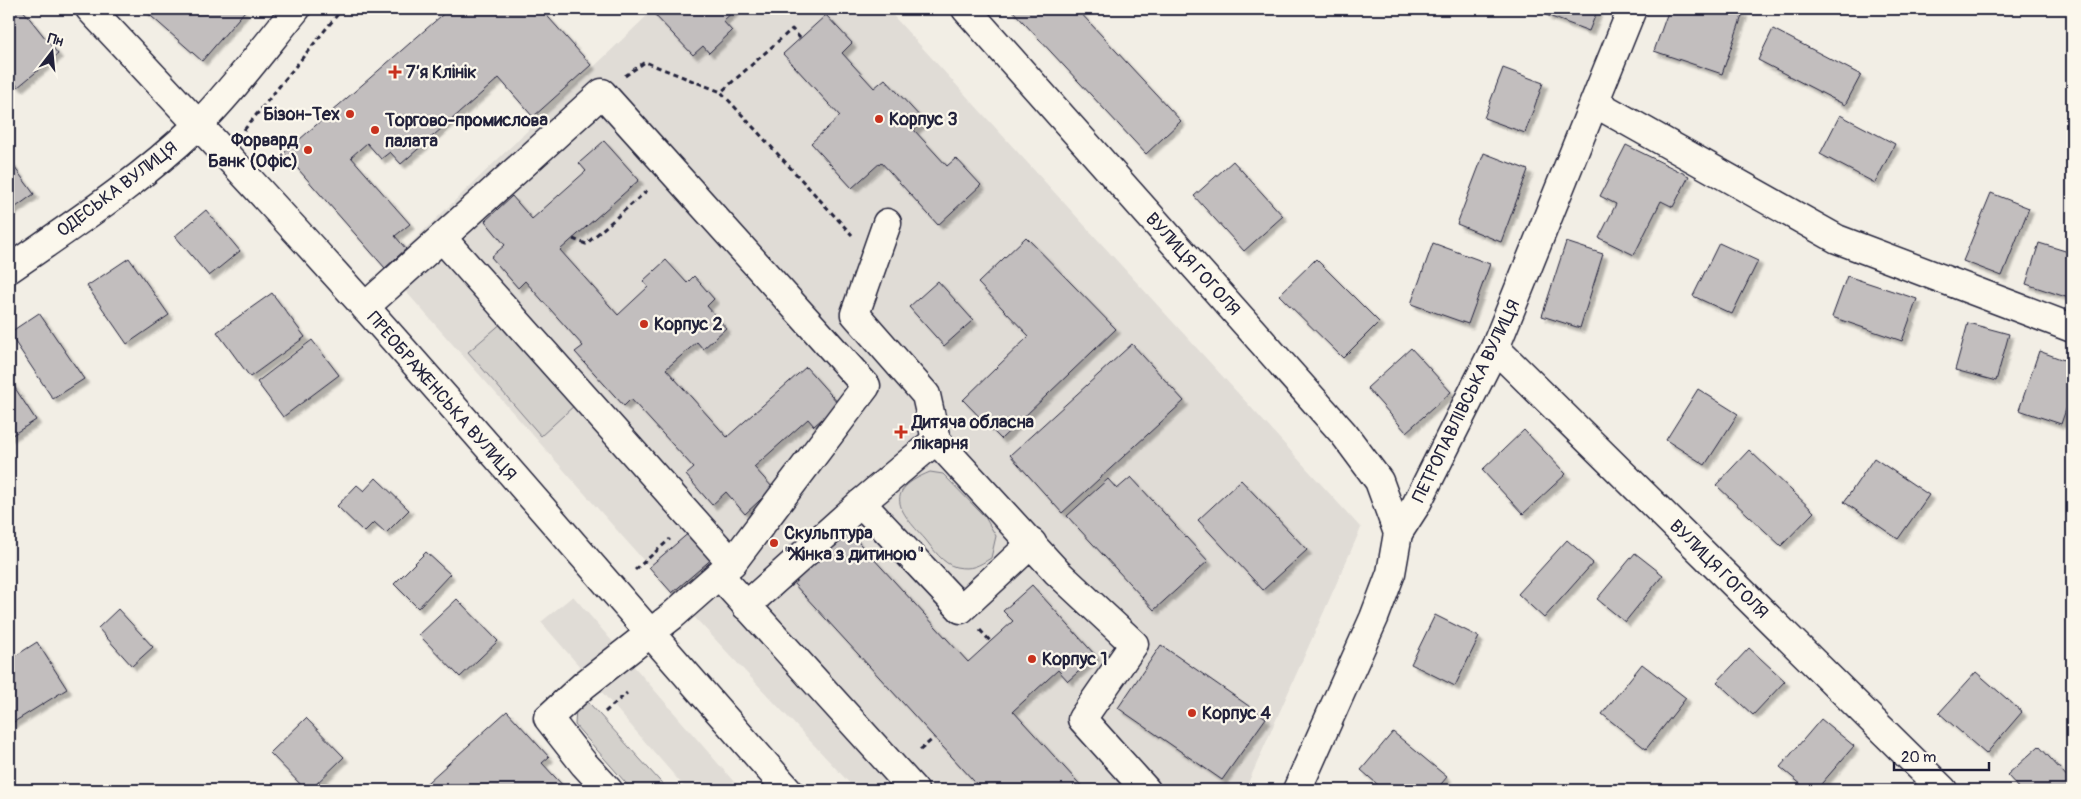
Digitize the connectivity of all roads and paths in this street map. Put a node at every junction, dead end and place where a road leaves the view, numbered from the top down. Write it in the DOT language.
graph roads {
  1 [pos="90,9"];
  2 [pos="296,9"];
  3 [pos="342,9"];
  4 [pos="966,9"];
  5 [pos="1632,9"];
  6 [pos="800,38"];
  7 [pos="721,92"];
  8 [pos="602,93"];
  9 [pos="1595,103"];
  10 [pos="198,124"];
  11 [pos="225,153"];
  12 [pos="671,170"];
  13 [pos="887,223"];
  14 [pos="442,238"];
  15 [pos="573,239"];
  16 [pos="874,260"];
  17 [pos="9,268"];
  18 [pos="365,307"];
  19 [pos="2072,328"];
  20 [pos="1495,348"];
  21 [pos="936,440"];
  22 [pos="861,503"];
  23 [pos="692,518"];
  24 [pos="1398,533"];
  25 [pos="1032,543"];
  26 [pos="725,569"];
  27 [pos="632,572"];
  28 [pos="746,606"];
  29 [pos="649,634"];
  30 [pos="934,738"];
  31 [pos="920,750"];
  32 [pos="608,790"];
  33 [pos="788,790"];
  34 [pos="914,790"];
  35 [pos="1146,790"];
  36 [pos="1297,790"];
  37 [pos="1942,790"];
  1 -- 10 [label="street, ПРЕОБРАЖЕНСЬКА ВУЛИЦЯ"];
  2 -- 10 [label="street, ОДЕСЬКА ВУЛИЦЯ"];
  3 -- 11 [label="path"];
  4 -- 24 [label="street, ВУЛИЦЯ ГОГОЛЯ"];
  5 -- 9 [label="street, ПЕТРОПАВЛІВСЬКА ВУЛИЦЯ"];
  6 -- 7 [label="path"];
  7 -- 8 [label="path"];
  7 -- 16 [label="path"];
  8 -- 12 [label="street"];
  8 -- 14 [label="street"];
  9 -- 19 [label="street"];
  9 -- 20 [label="street, ПЕТРОПАВЛІВСЬКА ВУЛИЦЯ"];
  10 -- 11 [label="street, ПРЕОБРАЖЕНСЬКА ВУЛИЦЯ"];
  10 -- 17 [label="street, ОДЕСЬКА ВУЛИЦЯ"];
  11 -- 18 [label="street, ПРЕОБРАЖЕНСЬКА ВУЛИЦЯ"];
  12 -- 15 [label="path"];
  12 -- 26 [label="street"];
  13 -- 16 [label="street"];
  14 -- 18 [label="street"];
  14 -- 23 [label="street"];
  16 -- 21 [label="street"];
  18 -- 29 [label="street, ПРЕОБРАЖЕНСЬКА ВУЛИЦЯ"];
  20 -- 24 [label="street, ПЕТРОПАВЛІВСЬКА ВУЛИЦЯ"];
  20 -- 37 [label="street, ВУЛИЦЯ ГОГОЛЯ"];
  21 -- 22 [label="street"];
  21 -- 25 [label="street"];
  22 -- 25 [label="street"];
  22 -- 28 [label="street"];
  23 -- 26 [label="street"];
  23 -- 27 [label="path"];
  24 -- 36 [label="street, ПЕТРОПАВЛІВСЬКА ВУЛИЦЯ"];
  25 -- 35 [label="street"];
  26 -- 28 [label="street"];
  26 -- 29 [label="street"];
  28 -- 34 [label="street"];
  29 -- 32 [label="street"];
  29 -- 33 [label="street, ПРЕОБРАЖЕНСЬКА ВУЛИЦЯ"];
  30 -- 31 [label="path"];
}
